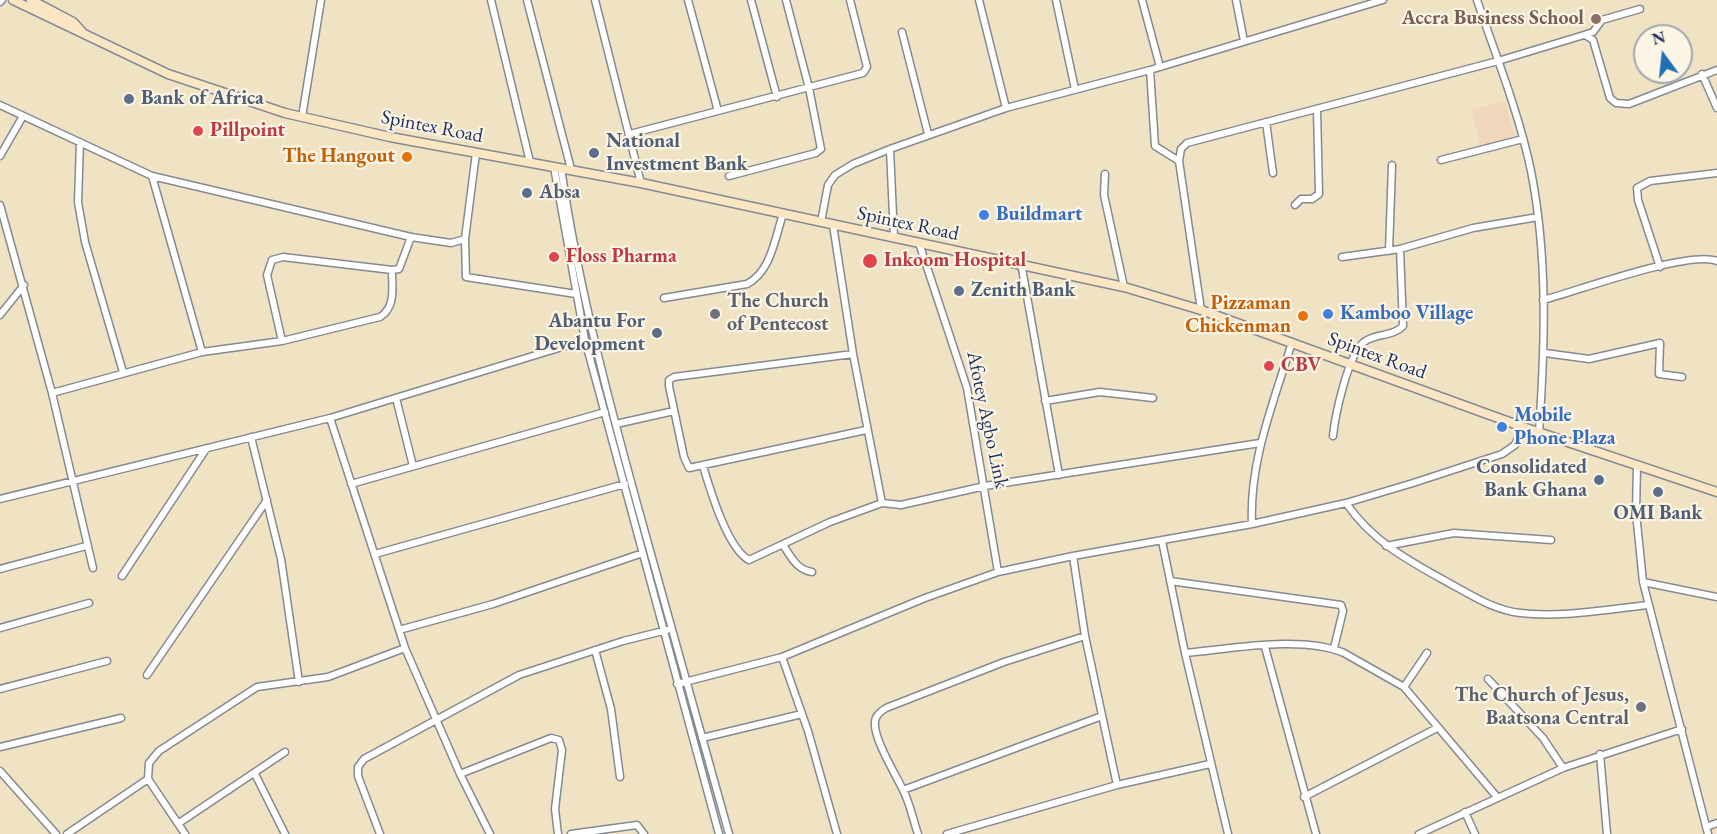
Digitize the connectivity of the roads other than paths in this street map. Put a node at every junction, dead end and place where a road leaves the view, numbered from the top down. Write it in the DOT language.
graph roads {
  1 [pos="13,0"];
  2 [pos="31,0"];
  3 [pos="321,0"];
  4 [pos="491,0"];
  5 [pos="527,0"];
  6 [pos="595,0"];
  7 [pos="688,0"];
  8 [pos="751,0"];
  9 [pos="786,0"];
  10 [pos="850,0"];
  11 [pos="979,0"];
  12 [pos="1056,0"];
  13 [pos="1142,0"];
  14 [pos="1236,0"];
  15 [pos="1383,0"];
  16 [pos="1477,0"];
  17 [pos="1640,9"];
  18 [pos="82,32"];
  19 [pos="903,32"];
  20 [pos="1584,35"];
  21 [pos="1244,41"];
  22 [pos="1498,62"];
  23 [pos="1160,67"];
  24 [pos="1150,70"];
  25 [pos="1717,70"];
  26 [pos="1702,74"];
  27 [pos="809,88"];
  28 [pos="1075,89"];
  29 [pos="777,97"];
  30 [pos="0,105"];
  31 [pos="1006,108"];
  32 [pos="1717,108"];
  33 [pos="1317,109"];
  34 [pos="717,111"];
  35 [pos="23,116"];
  36 [pos="302,117"];
  37 [pos="1266,122"];
  38 [pos="928,134"];
  39 [pos="630,135"];
  40 [pos="1523,139"];
  41 [pos="80,142"];
  42 [pos="890,148"];
  43 [pos="476,153"];
  44 [pos="0,156"];
  45 [pos="1441,160"];
  46 [pos="1179,161"];
  47 [pos="530,162"];
  48 [pos="1392,165"];
  49 [pos="557,167"];
  50 [pos="571,169"];
  51 [pos="1717,173"];
  52 [pos="1105,174"];
  53 [pos="1273,174"];
  54 [pos="152,176"];
  55 [pos="729,176"];
  56 [pos="641,183"];
  57 [pos="0,205"];
  58 [pos="1295,205"];
  59 [pos="783,214"];
  60 [pos="1538,217"];
  61 [pos="821,222"];
  62 [pos="833,225"];
  63 [pos="4,226"];
  64 [pos="411,237"];
  65 [pos="894,238"];
  66 [pos="465,239"];
  67 [pos="919,243"];
  68 [pos="1400,249"];
  69 [pos="1389,251"];
  70 [pos="1342,257"];
  71 [pos="1717,261"];
  72 [pos="1021,263"];
  73 [pos="1660,267"];
  74 [pos="392,270"];
  75 [pos="24,285"];
  76 [pos="1124,287"];
  77 [pos="576,294"];
  78 [pos="664,298"];
  79 [pos="1543,300"];
  80 [pos="1201,310"];
  81 [pos="0,315"];
  82 [pos="585,340"];
  83 [pos="282,341"];
  84 [pos="1292,342"];
  85 [pos="202,352"];
  86 [pos="1545,353"];
  87 [pos="853,354"];
  88 [pos="1352,365"];
  89 [pos="123,372"];
  90 [pos="1682,377"];
  91 [pos="52,393"];
  92 [pos="396,398"];
  93 [pos="1153,398"];
  94 [pos="1046,401"];
  95 [pos="674,411"];
  96 [pos="605,412"];
  97 [pos="330,418"];
  98 [pos="616,424"];
  99 [pos="1523,426"];
  100 [pos="866,430"];
  101 [pos="1539,432"];
  102 [pos="1333,436"];
  103 [pos="251,437"];
  104 [pos="1260,443"];
  105 [pos="206,448"];
  106 [pos="413,466"];
  107 [pos="703,466"];
  108 [pos="1637,466"];
  109 [pos="1059,474"];
  110 [pos="71,481"];
  111 [pos="351,484"];
  112 [pos="626,484"];
  113 [pos="985,486"];
  114 [pos="1717,492"];
  115 [pos="0,499"];
  116 [pos="267,500"];
  117 [pos="1346,502"];
  118 [pos="882,503"];
  119 [pos="1252,524"];
  120 [pos="1551,540"];
  121 [pos="1162,541"];
  122 [pos="783,544"];
  123 [pos="86,546"];
  124 [pos="1385,546"];
  125 [pos="643,553"];
  126 [pos="375,554"];
  127 [pos="1073,556"];
  128 [pos="93,568"];
  129 [pos="0,569"];
  130 [pos="812,572"];
  131 [pos="998,572"];
  132 [pos="122,576"];
  133 [pos="1170,581"];
  134 [pos="1643,582"];
  135 [pos="1717,597"];
  136 [pos="89,603"];
  137 [pos="1649,605"];
  138 [pos="0,628"];
  139 [pos="399,630"];
  140 [pos="667,630"];
  141 [pos="1085,636"];
  142 [pos="1265,647"];
  143 [pos="405,648"];
  144 [pos="1334,648"];
  145 [pos="596,650"];
  146 [pos="1185,653"];
  147 [pos="1427,653"];
  148 [pos="782,657"];
  149 [pos="107,661"];
  150 [pos="147,675"];
  151 [pos="1488,679"];
  152 [pos="299,682"];
  153 [pos="681,683"];
  154 [pos="1404,687"];
  155 [pos="0,689"];
  156 [pos="802,714"];
  157 [pos="1102,716"];
  158 [pos="121,718"];
  159 [pos="436,721"];
  160 [pos="1437,728"];
  161 [pos="1682,729"];
  162 [pos="702,738"];
  163 [pos="0,747"];
  164 [pos="285,752"];
  165 [pos="1600,754"];
  166 [pos="1210,764"];
  167 [pos="1563,768"];
  168 [pos="0,771"];
  169 [pos="255,774"];
  170 [pos="460,774"];
  171 [pos="620,777"];
  172 [pos="148,779"];
  173 [pos="1117,785"];
  174 [pos="903,790"];
  175 [pos="1304,796"];
  176 [pos="1497,797"];
  177 [pos="1465,812"];
  178 [pos="179,823"];
  179 [pos="1717,823"];
  180 [pos="1707,830"];
  181 [pos="56,834"];
  182 [pos="67,834"];
  183 [pos="185,834"];
  184 [pos="285,834"];
  185 [pos="380,834"];
  186 [pos="490,834"];
  187 [pos="558,834"];
  188 [pos="571,834"];
  189 [pos="644,834"];
  190 [pos="719,834"];
  191 [pos="729,834"];
  192 [pos="837,834"];
  193 [pos="918,834"];
  194 [pos="947,834"];
  195 [pos="1228,834"];
  196 [pos="1316,834"];
  197 [pos="1419,834"];
  198 [pos="1475,834"];
  199 [pos="1607,834"];
  1 -- 18 [label="main road, Spintex Road"];
  2 -- 18 [label="main road, Spintex Road"];
  3 -- 36 [label="street"];
  4 -- 47 [label="street"];
  5 -- 50 [label="street"];
  6 -- 39 [label="street"];
  7 -- 34 [label="street"];
  8 -- 29 [label="street"];
  9 -- 27 [label="street"];
  10 -- 27 [label="street"];
  11 -- 31 [label="street"];
  12 -- 28 [label="street"];
  13 -- 23 [label="street"];
  14 -- 21 [label="street"];
  15 -- 21 [label="street"];
  16 -- 22 [label="street"];
  17 -- 20 [label="street"];
  18 -- 36 [label="main road, Spintex Road"];
  19 -- 38 [label="street"];
  20 -- 22 [label="street"];
  20 -- 26 [label="street"];
  21 -- 23 [label="street"];
  22 -- 33 [label="street"];
  22 -- 40 [label="street"];
  23 -- 24 [label="street"];
  24 -- 28 [label="street"];
  24 -- 46 [label="street"];
  25 -- 26 [label="street"];
  26 -- 32 [label="street"];
  27 -- 29 [label="street"];
  27 -- 55 [label="street"];
  28 -- 31 [label="street"];
  29 -- 34 [label="street"];
  30 -- 35 [label="street"];
  31 -- 38 [label="street"];
  33 -- 37 [label="street"];
  33 -- 58 [label="street"];
  34 -- 39 [label="street"];
  35 -- 41 [label="street"];
  35 -- 44 [label="street"];
  36 -- 43 [label="main road, Spintex Road"];
  37 -- 46 [label="street"];
  37 -- 53 [label="street"];
  38 -- 42 [label="street"];
  39 -- 56 [label="street"];
  40 -- 45 [label="street"];
  40 -- 60 [label="street"];
  41 -- 54 [label="street"];
  41 -- 89 [label="street"];
  42 -- 61 [label="street"];
  42 -- 65 [label="street"];
  43 -- 47 [label="main road, Spintex Road"];
  43 -- 66 [label="street"];
  46 -- 80 [label="street"];
  47 -- 49 [label="main road, Spintex Road"];
  48 -- 69 [label="street"];
  49 -- 50 [label="main road, Spintex Road"];
  49 -- 77 [label="street"];
  49 -- 98 [label="street"];
  50 -- 56 [label="main road, Spintex Road"];
  51 -- 73 [label="street"];
  52 -- 76 [label="street"];
  54 -- 64 [label="street"];
  54 -- 85 [label="street"];
  56 -- 59 [label="main road, Spintex Road"];
  57 -- 63 [label="street"];
  59 -- 61 [label="main road, Spintex Road"];
  59 -- 78 [label="street"];
  60 -- 68 [label="street"];
  60 -- 79 [label="street"];
  61 -- 62 [label="main road, Spintex Road"];
  62 -- 65 [label="main road, Spintex Road"];
  62 -- 87 [label="street"];
  63 -- 75 [label="street"];
  64 -- 66 [label="street"];
  64 -- 74 [label="street"];
  65 -- 67 [label="main road, Spintex Road"];
  66 -- 77 [label="street"];
  67 -- 72 [label="main road, Spintex Road"];
  67 -- 113 [label="street, Afotey Agbo Link"];
  68 -- 69 [label="street"];
  68 -- 88 [label="street"];
  69 -- 70 [label="street"];
  71 -- 73 [label="street"];
  72 -- 76 [label="main road, Spintex Road"];
  72 -- 94 [label="street"];
  73 -- 79 [label="street"];
  74 -- 83 [label="street"];
  74 -- 83 [label="street"];
  75 -- 81 [label="street"];
  75 -- 91 [label="street"];
  76 -- 80 [label="main road, Spintex Road"];
  77 -- 82 [label="street"];
  79 -- 86 [label="street"];
  80 -- 84 [label="main road, Spintex Road"];
  82 -- 92 [label="street"];
  82 -- 96 [label="street"];
  83 -- 85 [label="street"];
  84 -- 88 [label="main road, Spintex Road"];
  84 -- 104 [label="street"];
  85 -- 89 [label="street"];
  86 -- 90 [label="street"];
  86 -- 101 [label="street"];
  87 -- 95 [label="street"];
  87 -- 100 [label="street"];
  88 -- 99 [label="main road, Spintex Road"];
  88 -- 102 [label="street"];
  89 -- 91 [label="street"];
  91 -- 110 [label="street"];
  92 -- 97 [label="street"];
  92 -- 106 [label="street"];
  93 -- 94 [label="street"];
  94 -- 109 [label="street"];
  95 -- 98 [label="street"];
  95 -- 107 [label="street"];
  96 -- 106 [label="street"];
  96 -- 112 [label="street"];
  97 -- 103 [label="street"];
  97 -- 111 [label="street"];
  98 -- 140 [label="street"];
  99 -- 101 [label="main road, Spintex Road"];
  99 -- 117 [label="street"];
  100 -- 107 [label="street"];
  100 -- 118 [label="street"];
  101 -- 108 [label="main road, Spintex Road"];
  103 -- 105 [label="street"];
  103 -- 116 [label="street"];
  104 -- 109 [label="street"];
  104 -- 119 [label="street"];
  105 -- 110 [label="street"];
  105 -- 132 [label="street"];
  106 -- 111 [label="street"];
  107 -- 122 [label="street"];
  108 -- 114 [label="main road, Spintex Road"];
  108 -- 134 [label="street"];
  109 -- 113 [label="street"];
  110 -- 115 [label="street"];
  110 -- 123 [label="street"];
  111 -- 126 [label="street"];
  112 -- 125 [label="street"];
  112 -- 126 [label="street"];
  113 -- 118 [label="street"];
  113 -- 131 [label="street, Afotey Agbo Link"];
  116 -- 150 [label="street"];
  116 -- 152 [label="street"];
  117 -- 119 [label="street"];
  117 -- 124 [label="street"];
  118 -- 122 [label="street"];
  119 -- 121 [label="street"];
  120 -- 124 [label="street"];
  121 -- 127 [label="street"];
  121 -- 133 [label="street"];
  122 -- 130 [label="street"];
  123 -- 128 [label="street"];
  123 -- 129 [label="street"];
  124 -- 137 [label="street"];
  125 -- 139 [label="street"];
  125 -- 140 [label="street"];
  126 -- 139 [label="street"];
  127 -- 131 [label="street"];
  127 -- 141 [label="street"];
  131 -- 148 [label="street"];
  133 -- 144 [label="street"];
  133 -- 146 [label="street"];
  134 -- 135 [label="street"];
  134 -- 137 [label="street"];
  136 -- 138 [label="street"];
  137 -- 161 [label="street"];
  139 -- 143 [label="street"];
  140 -- 145 [label="street"];
  140 -- 153 [label="street"];
  141 -- 157 [label="street"];
  141 -- 174 [label="street"];
  142 -- 144 [label="street"];
  142 -- 146 [label="street"];
  142 -- 175 [label="street"];
  143 -- 152 [label="street"];
  143 -- 159 [label="street"];
  144 -- 154 [label="street"];
  145 -- 159 [label="street"];
  145 -- 171 [label="street"];
  146 -- 166 [label="street"];
  147 -- 154 [label="street"];
  148 -- 153 [label="street"];
  148 -- 156 [label="street"];
  149 -- 155 [label="street"];
  151 -- 167 [label="street"];
  152 -- 172 [label="street"];
  153 -- 162 [label="street"];
  153 -- 190 [label="street"];
  154 -- 160 [label="street"];
  156 -- 162 [label="street"];
  156 -- 192 [label="street"];
  157 -- 173 [label="street"];
  157 -- 174 [label="street"];
  158 -- 163 [label="street"];
  159 -- 170 [label="street"];
  159 -- 185 [label="street"];
  160 -- 175 [label="street"];
  160 -- 176 [label="street"];
  161 -- 165 [label="street"];
  161 -- 180 [label="street"];
  162 -- 191 [label="street"];
  164 -- 169 [label="street"];
  165 -- 167 [label="street"];
  165 -- 199 [label="street"];
  166 -- 173 [label="street"];
  166 -- 195 [label="street"];
  167 -- 176 [label="street"];
  168 -- 181 [label="street"];
  169 -- 178 [label="street"];
  169 -- 184 [label="street"];
  170 -- 186 [label="street"];
  170 -- 187 [label="street"];
  172 -- 178 [label="street"];
  172 -- 182 [label="street"];
  173 -- 194 [label="street"];
  174 -- 193 [label="street"];
  175 -- 196 [label="street"];
  176 -- 177 [label="street"];
  177 -- 197 [label="street"];
  177 -- 198 [label="street"];
  178 -- 183 [label="street"];
  179 -- 180 [label="street"];
  188 -- 189 [label="street"];
}
